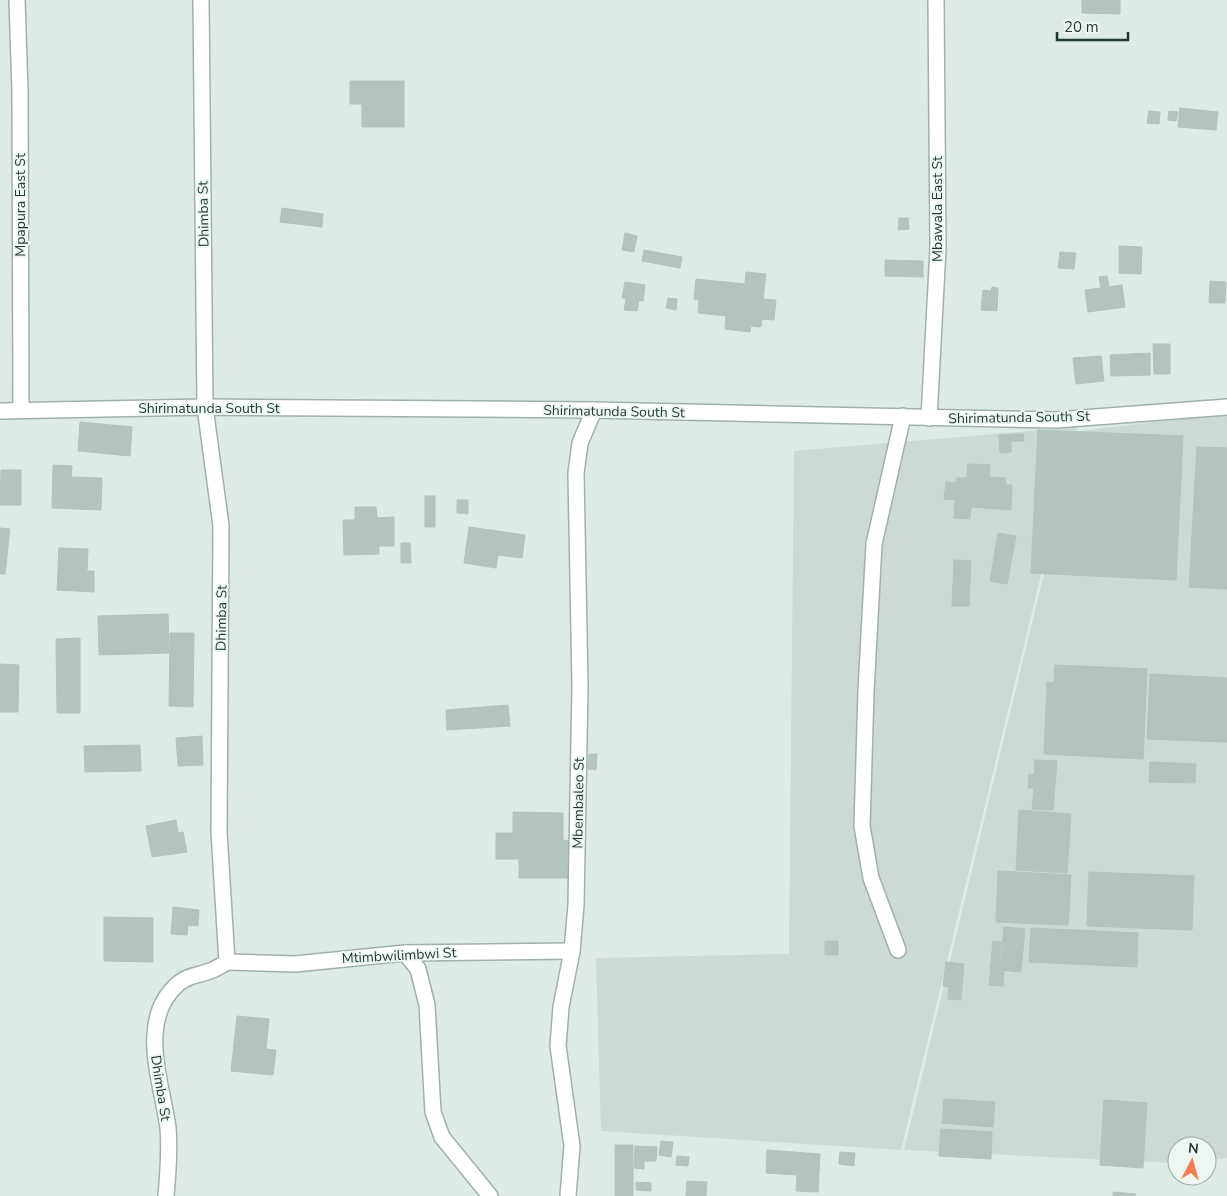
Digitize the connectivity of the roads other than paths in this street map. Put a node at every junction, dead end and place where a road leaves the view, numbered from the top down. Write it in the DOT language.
graph roads {
  1 [pos="17,0"];
  2 [pos="201,0"];
  3 [pos="936,0"];
  4 [pos="205,406"];
  5 [pos="1227,407"];
  6 [pos="0,410"];
  7 [pos="21,410"];
  8 [pos="594,410"];
  9 [pos="903,416"];
  10 [pos="930,418"];
  11 [pos="898,950"];
  12 [pos="572,952"];
  13 [pos="405,953"];
  14 [pos="227,962"];
  15 [pos="166,1196"];
  16 [pos="490,1196"];
  17 [pos="568,1196"];
  1 -- 7 [label="street, Mpapura East St"];
  2 -- 4 [label="street, Dhimba St"];
  3 -- 10 [label="street, Mbawala East St"];
  4 -- 7 [label="street, Shirimatunda South St"];
  4 -- 8 [label="street, Shirimatunda South St"];
  4 -- 14 [label="street, Dhimba St"];
  5 -- 10 [label="street, Shirimatunda South St"];
  6 -- 7 [label="street, Shirimatunda South St"];
  8 -- 9 [label="street, Shirimatunda South St"];
  8 -- 12 [label="street, Mbembaleo St"];
  9 -- 10 [label="street, Shirimatunda South St"];
  9 -- 11 [label="street"];
  12 -- 13 [label="street, Mtimbwilimbwi St"];
  12 -- 17 [label="street, Mbembaleo St"];
  13 -- 14 [label="street, Mtimbwilimbwi St"];
  13 -- 16 [label="street"];
  14 -- 15 [label="street, Dhimba St"];
}
